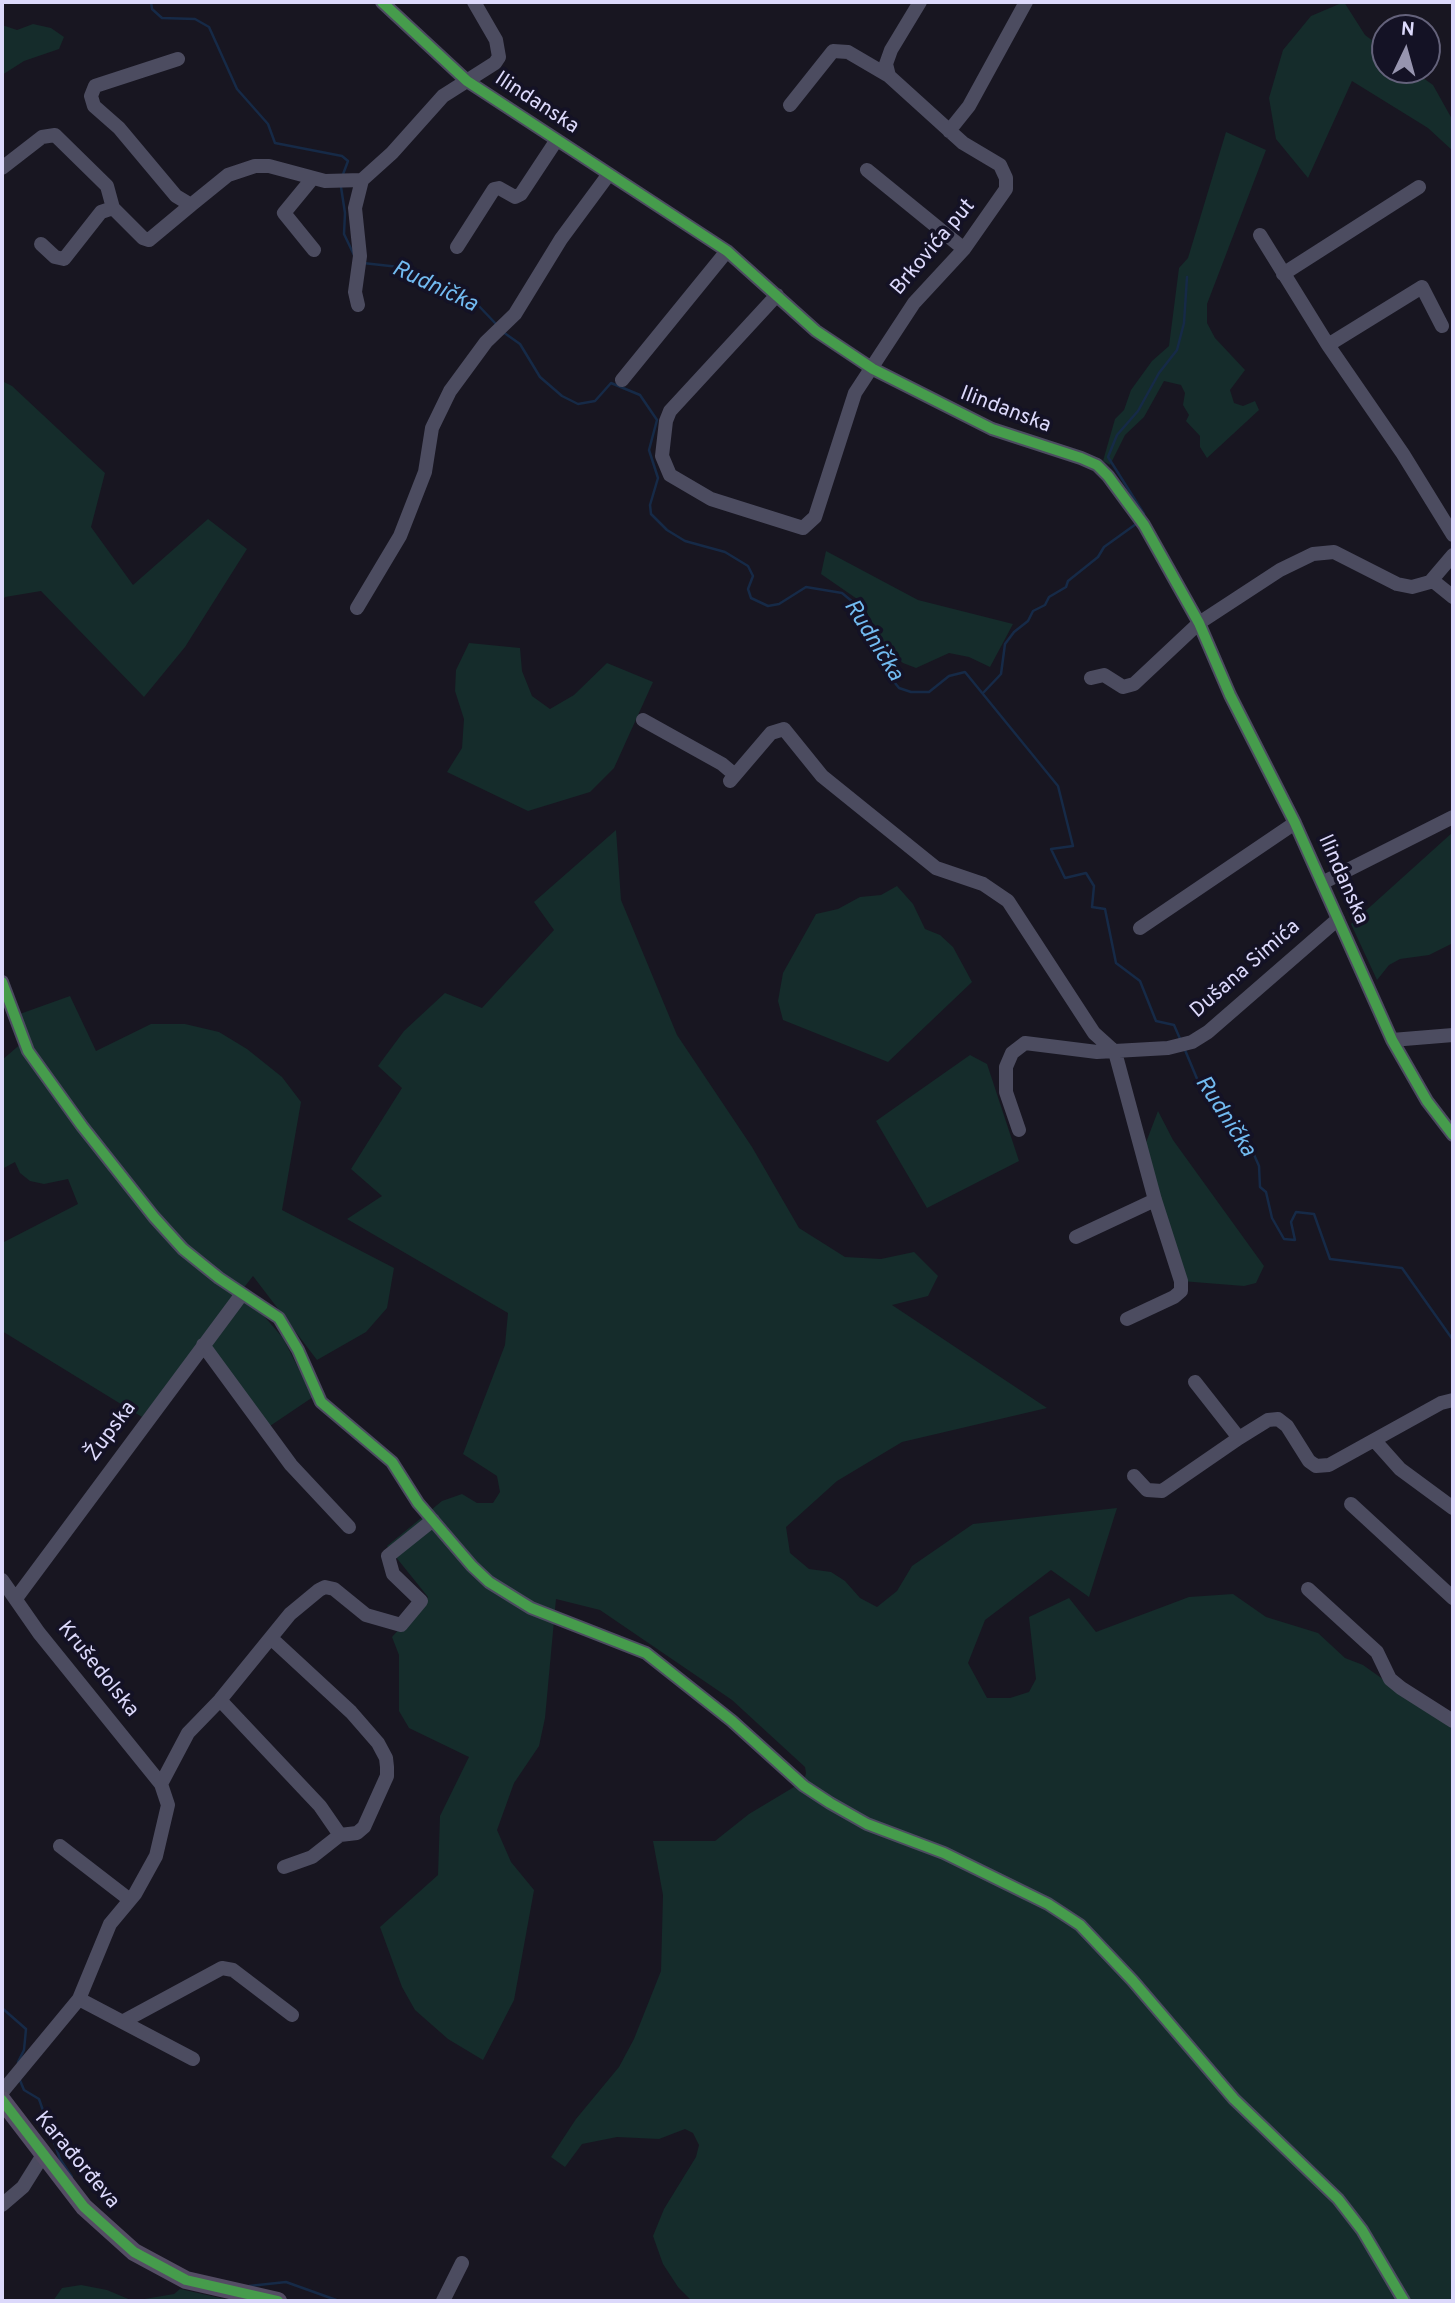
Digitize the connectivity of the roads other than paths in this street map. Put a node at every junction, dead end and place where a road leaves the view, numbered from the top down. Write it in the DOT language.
graph roads {
  1 [pos="382,2"];
  2 [pos="474,2"];
  3 [pos="920,2"];
  4 [pos="1026,2"];
  5 [pos="178,59"];
  6 [pos="888,76"];
  7 [pos="467,81"];
  8 [pos="790,105"];
  9 [pos="949,131"];
  10 [pos="556,141"];
  11 [pos="2,168"];
  12 [pos="867,170"];
  13 [pos="609,174"];
  14 [pos="313,179"];
  15 [pos="362,180"];
  16 [pos="1419,187"];
  17 [pos="191,205"];
  18 [pos="113,208"];
  19 [pos="1259,235"];
  20 [pos="41,243"];
  21 [pos="457,247"];
  22 [pos="964,249"];
  23 [pos="314,250"];
  24 [pos="727,251"];
  25 [pos="1283,274"];
  26 [pos="776,296"];
  27 [pos="358,305"];
  28 [pos="1442,326"];
  29 [pos="1328,345"];
  30 [pos="873,369"];
  31 [pos="622,380"];
  32 [pos="1453,535"];
  33 [pos="1453,555"];
  34 [pos="1432,580"];
  35 [pos="1453,597"];
  36 [pos="357,608"];
  37 [pos="1199,623"];
  38 [pos="1091,678"];
  39 [pos="643,720"];
  40 [pos="1453,817"];
  41 [pos="1295,823"];
  42 [pos="1322,883"];
  43 [pos="1338,919"];
  44 [pos="1140,928"];
  45 [pos="2,982"];
  46 [pos="1453,1035"];
  47 [pos="1392,1040"];
  48 [pos="1115,1052"];
  49 [pos="1019,1130"];
  50 [pos="1453,1135"];
  51 [pos="1155,1200"];
  52 [pos="1076,1237"];
  53 [pos="242,1294"];
  54 [pos="1127,1319"];
  55 [pos="203,1345"];
  56 [pos="1195,1382"];
  57 [pos="1453,1400"];
  58 [pos="1239,1438"];
  59 [pos="1375,1441"];
  60 [pos="1134,1476"];
  61 [pos="1351,1504"];
  62 [pos="1453,1508"];
  63 [pos="433,1520"];
  64 [pos="349,1527"];
  65 [pos="2,1580"];
  66 [pos="1308,1589"];
  67 [pos="17,1598"];
  68 [pos="1453,1598"];
  69 [pos="272,1639"];
  70 [pos="220,1700"];
  71 [pos="1453,1721"];
  72 [pos="161,1784"];
  73 [pos="340,1835"];
  74 [pos="60,1846"];
  75 [pos="285,1867"];
  76 [pos="130,1900"];
  77 [pos="79,1999"];
  78 [pos="292,2015"];
  79 [pos="124,2021"];
  80 [pos="193,2059"];
  81 [pos="6,2088"];
  82 [pos="2,2101"];
  83 [pos="43,2155"];
  84 [pos="2,2205"];
  85 [pos="462,2263"];
  86 [pos="278,2301"];
  87 [pos="443,2301"];
  88 [pos="1404,2301"];
  1 -- 7 [label="street, Ilindanska"];
  2 -- 7 [label="street"];
  3 -- 6 [label="street"];
  4 -- 9 [label="street"];
  5 -- 17 [label="street"];
  6 -- 8 [label="street, Brkovića put"];
  6 -- 9 [label="street, Brkovića put"];
  7 -- 10 [label="street, Ilindanska"];
  7 -- 15 [label="street"];
  9 -- 22 [label="street, Brkovića put"];
  10 -- 13 [label="street, Ilindanska"];
  10 -- 21 [label="street"];
  11 -- 18 [label="street"];
  12 -- 22 [label="street"];
  13 -- 24 [label="street, Ilindanska"];
  13 -- 36 [label="street"];
  14 -- 15 [label="street"];
  14 -- 17 [label="street"];
  14 -- 23 [label="street"];
  15 -- 27 [label="street"];
  16 -- 25 [label="street"];
  17 -- 18 [label="street"];
  18 -- 20 [label="street"];
  19 -- 25 [label="street"];
  22 -- 30 [label="street, Brkovića put"];
  24 -- 26 [label="street, Ilindanska"];
  24 -- 31 [label="street"];
  25 -- 29 [label="street"];
  26 -- 30 [label="street, Ilindanska"];
  26 -- 30 [label="street, Brkovića put"];
  28 -- 29 [label="street"];
  29 -- 32 [label="street"];
  30 -- 37 [label="street, Ilindanska"];
  33 -- 34 [label="street"];
  34 -- 35 [label="street"];
  34 -- 37 [label="street"];
  37 -- 38 [label="street"];
  37 -- 41 [label="street, Ilindanska"];
  39 -- 48 [label="street"];
  40 -- 42 [label="street"];
  41 -- 42 [label="street, Ilindanska"];
  41 -- 44 [label="street"];
  42 -- 43 [label="street, Ilindanska"];
  43 -- 47 [label="street, Ilindanska"];
  43 -- 48 [label="street, Dušana Simića"];
  45 -- 53 [label="street"];
  46 -- 47 [label="street"];
  47 -- 50 [label="street, Ilindanska"];
  48 -- 49 [label="street"];
  48 -- 51 [label="street"];
  51 -- 52 [label="street"];
  51 -- 54 [label="street"];
  53 -- 55 [label="street, Župska"];
  53 -- 63 [label="street"];
  55 -- 64 [label="street"];
  55 -- 67 [label="street, Župska"];
  56 -- 58 [label="street"];
  57 -- 59 [label="street"];
  58 -- 59 [label="street"];
  58 -- 60 [label="street"];
  59 -- 62 [label="street"];
  61 -- 68 [label="street"];
  63 -- 69 [label="street"];
  63 -- 88 [label="street"];
  65 -- 67 [label="street, Krušedolska"];
  66 -- 71 [label="street"];
  67 -- 72 [label="street, Krušedolska"];
  69 -- 70 [label="street"];
  69 -- 73 [label="street"];
  70 -- 72 [label="street"];
  70 -- 73 [label="street"];
  72 -- 76 [label="street"];
  73 -- 75 [label="street"];
  74 -- 76 [label="street"];
  76 -- 77 [label="street"];
  77 -- 79 [label="street"];
  77 -- 81 [label="street"];
  78 -- 79 [label="street"];
  79 -- 80 [label="street"];
  82 -- 83 [label="main road, Karađorđeva"];
  83 -- 84 [label="street"];
  83 -- 86 [label="main road, Karađorđeva"];
  85 -- 87 [label="street"];
}
